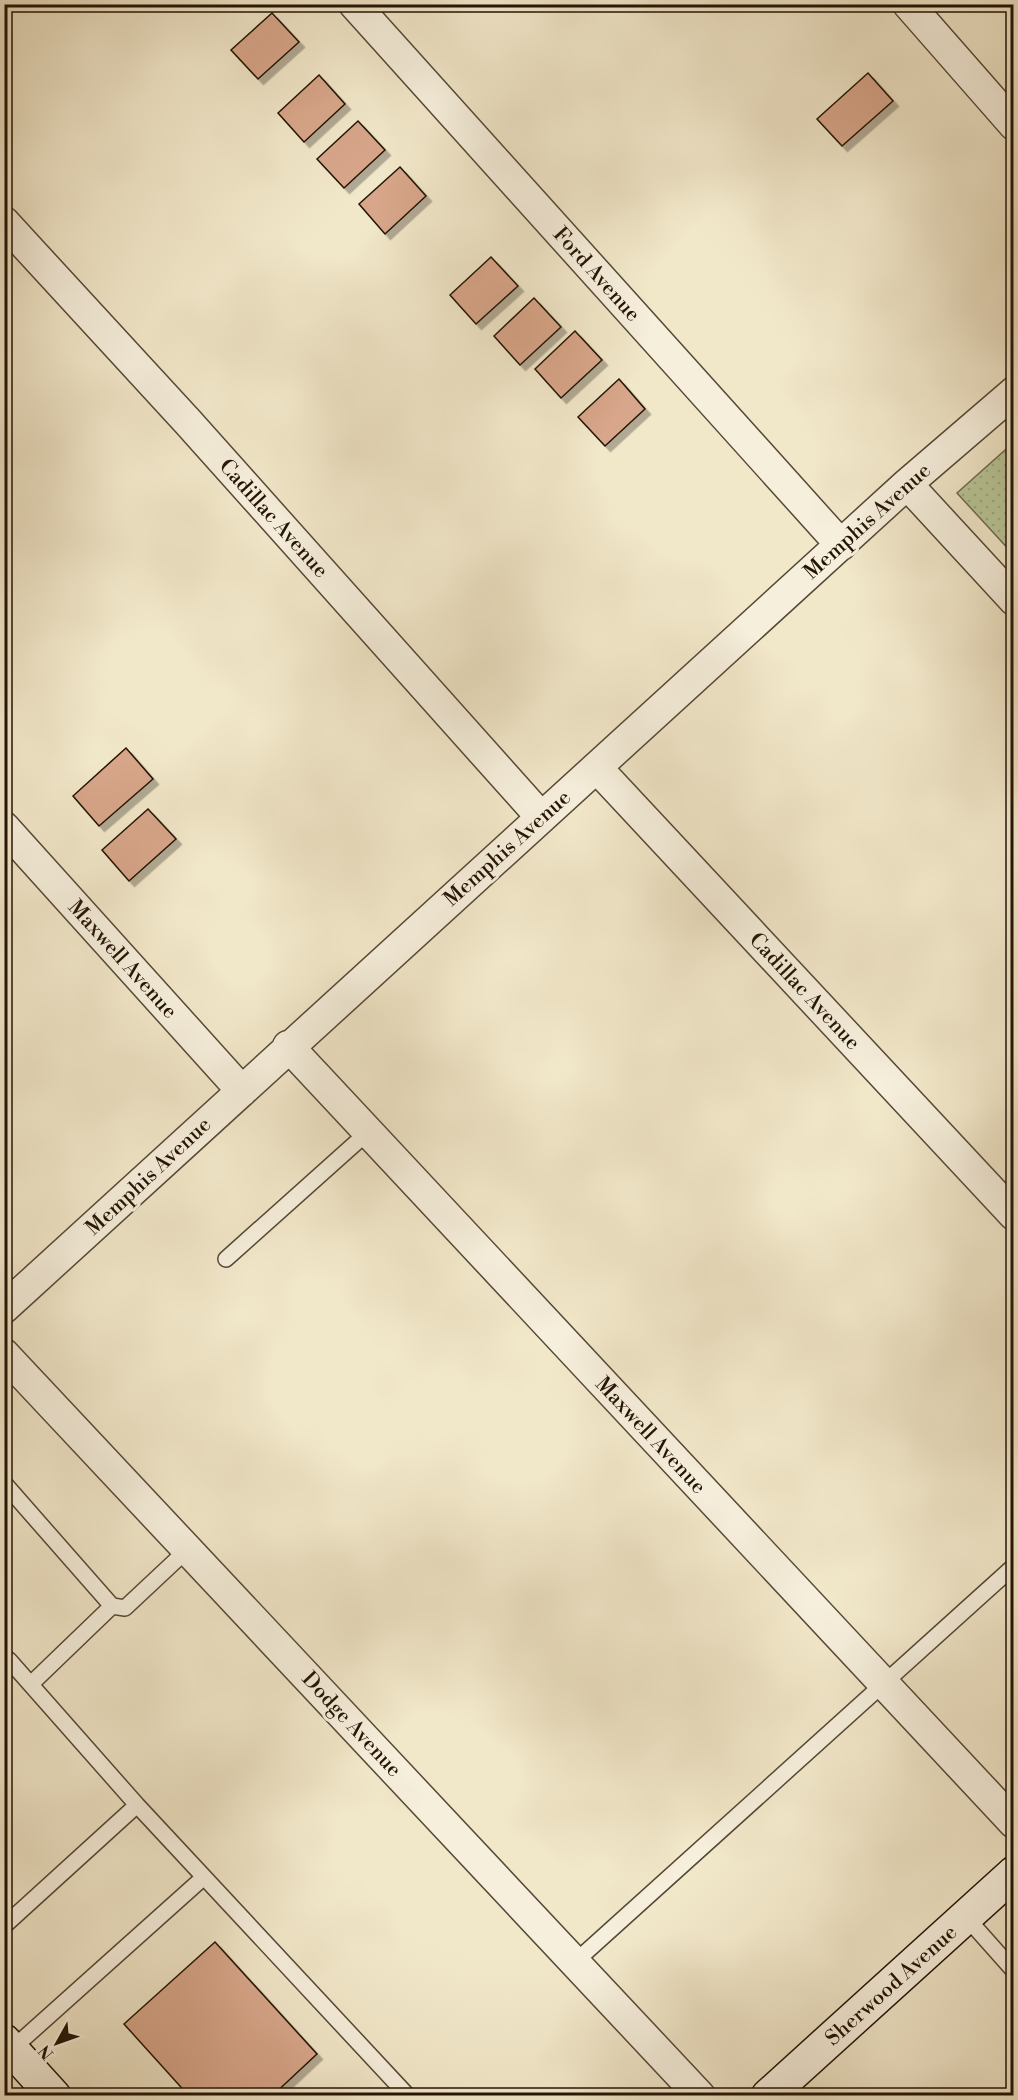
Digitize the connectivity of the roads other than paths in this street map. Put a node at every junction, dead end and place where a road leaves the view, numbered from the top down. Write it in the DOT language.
graph roads {
  1 [pos="354,4"];
  2 [pos="908,4"];
  3 [pos="1014,125"];
  4 [pos="4,222"];
  5 [pos="1014,393"];
  6 [pos="907,484"];
  7 [pos="841,545"];
  8 [pos="1014,600"];
  9 [pos="597,768"];
  10 [pos="541,817"];
  11 [pos="4,827"];
  12 [pos="288,1046"];
  13 [pos="242,1090"];
  14 [pos="368,1132"];
  15 [pos="1014,1215"];
  16 [pos="226,1259"];
  17 [pos="4,1308"];
  18 [pos="4,1354"];
  19 [pos="4,1483"];
  20 [pos="188,1549"];
  21 [pos="1014,1566"];
  22 [pos="112,1606"];
  23 [pos="9,1660"];
  24 [pos="32,1683"];
  25 [pos="883,1683"];
  26 [pos="137,1805"];
  27 [pos="1014,1823"];
  28 [pos="1014,1874"];
  29 [pos="204,1877"];
  30 [pos="966,1917"];
  31 [pos="4,1926"];
  32 [pos="575,1962"];
  33 [pos="1014,1971"];
  34 [pos="8,2045"];
  35 [pos="54,2096"];
  36 [pos="408,2096"];
  37 [pos="700,2096"];
  38 [pos="768,2096"];
  1 -- 7 [label="street, Ford Avenue"];
  2 -- 3 [label="street"];
  4 -- 10 [label="street, Cadillac Avenue"];
  5 -- 6 [label="street, Memphis Avenue"];
  6 -- 7 [label="street, Memphis Avenue"];
  6 -- 8 [label="street"];
  7 -- 9 [label="street, Memphis Avenue"];
  9 -- 10 [label="street, Memphis Avenue"];
  9 -- 15 [label="street, Cadillac Avenue"];
  10 -- 12 [label="street, Memphis Avenue"];
  11 -- 13 [label="street, Maxwell Avenue"];
  12 -- 13 [label="street, Memphis Avenue"];
  12 -- 14 [label="street, Maxwell Avenue"];
  13 -- 17 [label="street, Memphis Avenue"];
  14 -- 16 [label="lane"];
  14 -- 25 [label="street, Maxwell Avenue"];
  18 -- 20 [label="street, Dodge Avenue"];
  19 -- 22 [label="lane"];
  20 -- 22 [label="lane"];
  20 -- 32 [label="street, Dodge Avenue"];
  21 -- 25 [label="lane"];
  22 -- 24 [label="lane"];
  23 -- 24 [label="lane"];
  24 -- 26 [label="lane"];
  25 -- 27 [label="street, Maxwell Avenue"];
  25 -- 32 [label="lane"];
  26 -- 29 [label="lane"];
  26 -- 31 [label="lane"];
  28 -- 30 [label="street, Sherwood Avenue"];
  29 -- 34 [label="lane"];
  29 -- 36 [label="lane"];
  30 -- 33 [label="lane"];
  30 -- 38 [label="street, Sherwood Avenue"];
  32 -- 37 [label="street, Dodge Avenue"];
  34 -- 35 [label="street"];
}
